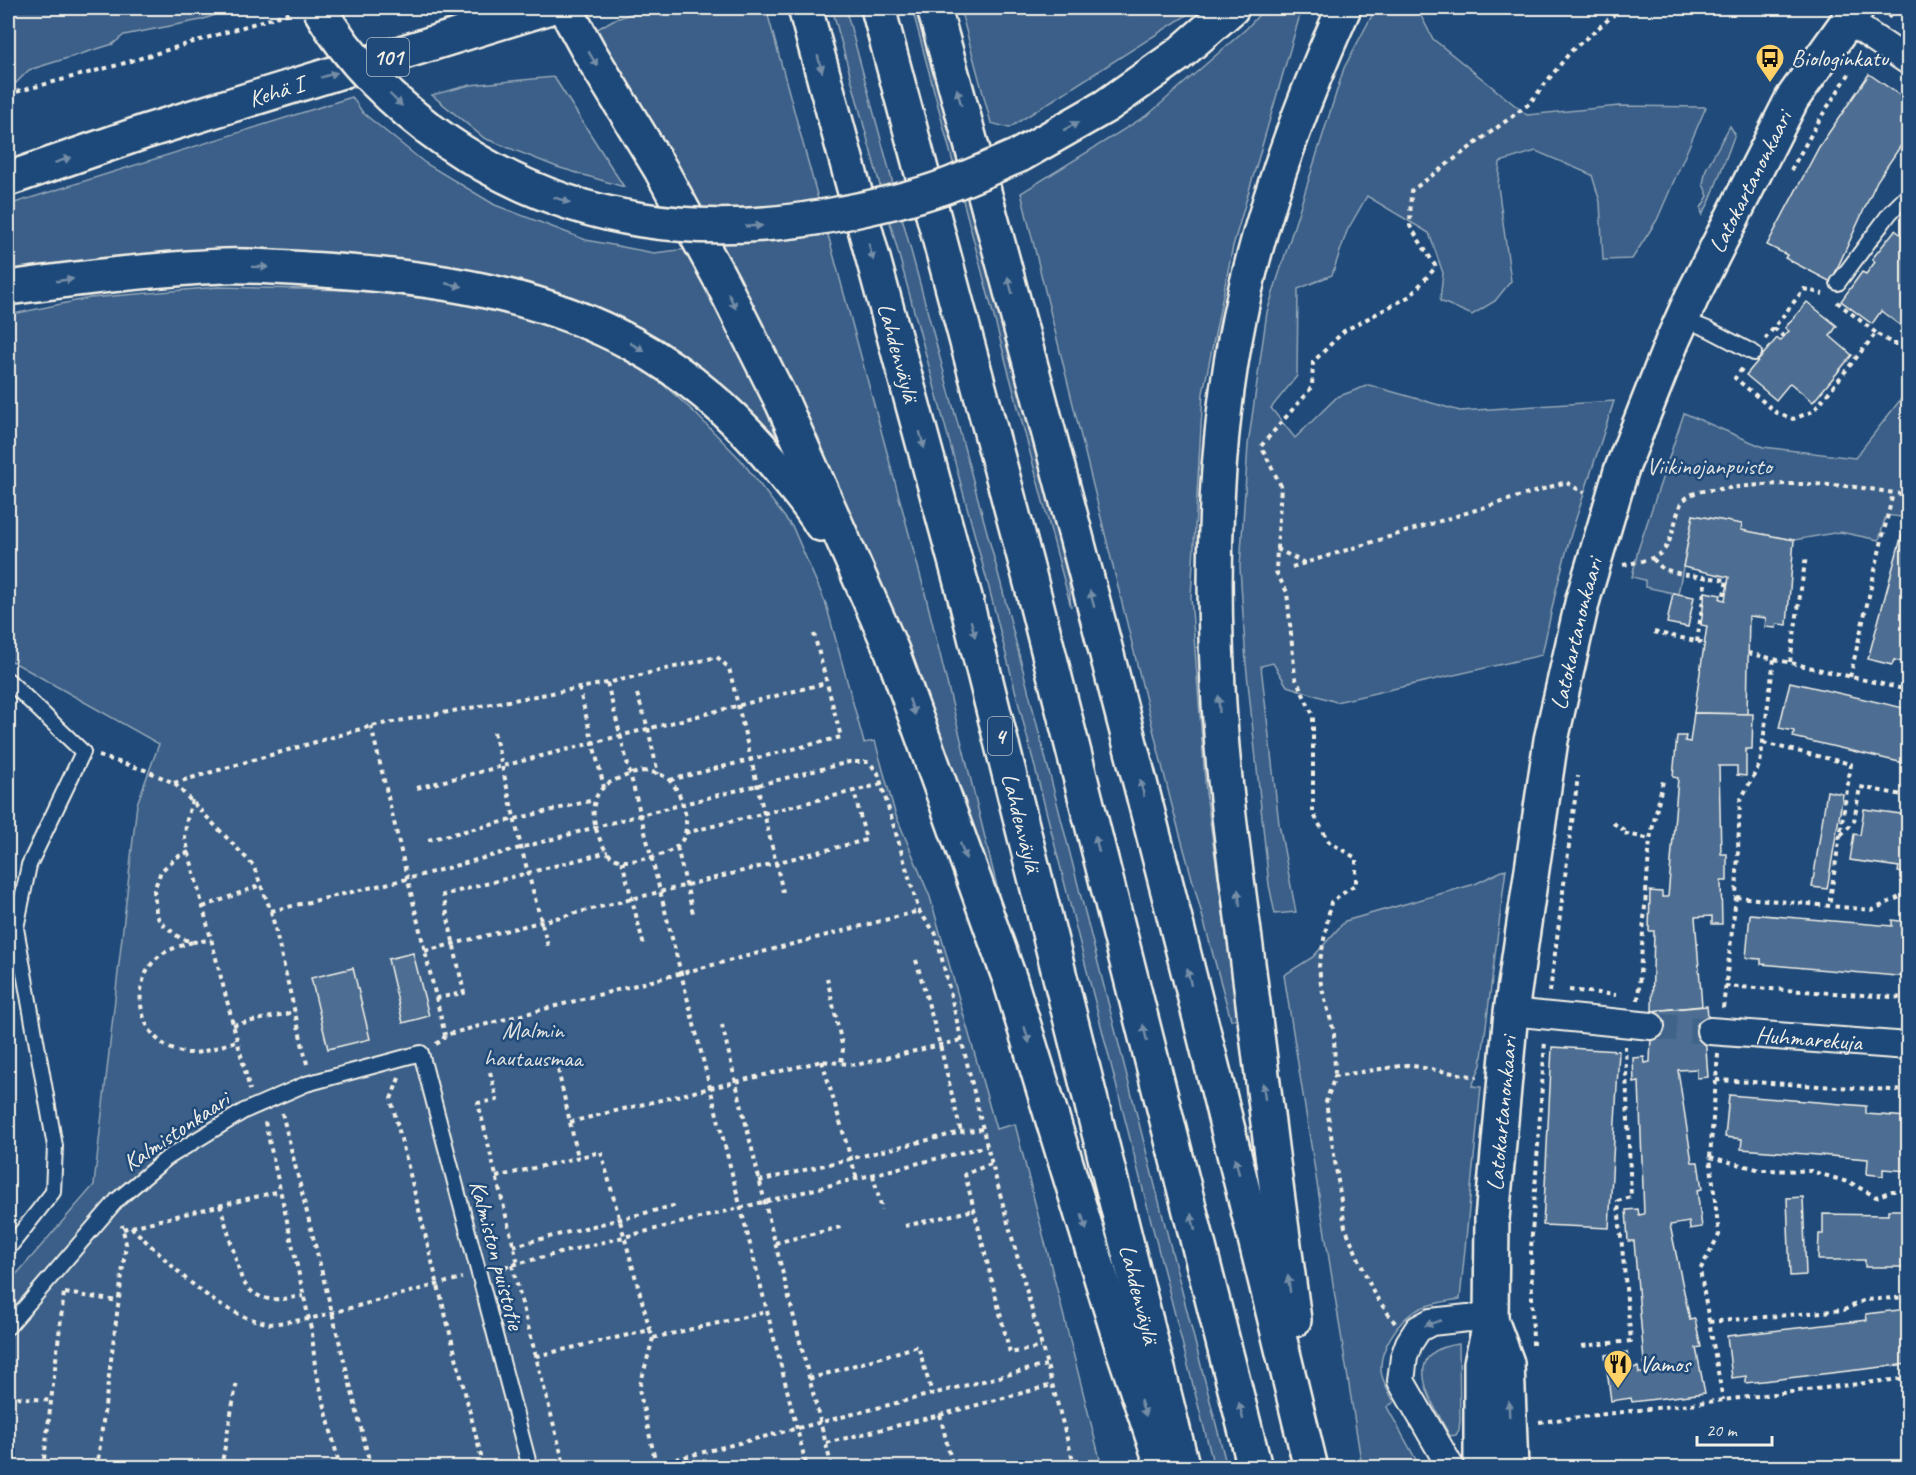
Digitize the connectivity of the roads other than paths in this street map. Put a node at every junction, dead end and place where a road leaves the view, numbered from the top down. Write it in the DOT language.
graph roads {
  1 [pos="565,8"];
  2 [pos="805,8"];
  3 [pos="878,8"];
  4 [pos="934,8"];
  5 [pos="1232,8"];
  6 [pos="1344,8"];
  7 [pos="310,9"];
  8 [pos="535,11"];
  9 [pos="1852,14"];
  10 [pos="1908,61"];
  11 [pos="8,179"];
  12 [pos="1908,195"];
  13 [pos="1839,283"];
  14 [pos="8,288"];
  15 [pos="1682,319"];
  16 [pos="1754,353"];
  17 [pos="892,651"];
  18 [pos="8,680"];
  19 [pos="1511,1012"];
  20 [pos="1638,1031"];
  21 [pos="1715,1031"];
  22 [pos="1908,1046"];
  23 [pos="421,1053"];
  24 [pos="8,1249"];
  25 [pos="1491,1320"];
  26 [pos="8,1327"];
  27 [pos="530,1467"];
  28 [pos="1163,1467"];
  29 [pos="1183,1467"];
  30 [pos="1255,1467"];
  31 [pos="1312,1467"];
  32 [pos="1451,1467"];
  33 [pos="1481,1467"];
  34 [pos="1511,1467"];
  1 -- 17 [label="main road, one-way"];
  2 -- 29 [label="main road, Lahdenväylä / 4, one-way"];
  30 -- 3 [label="main road, one-way"];
  31 -- 4 [label="main road, one-way"];
  7 -- 5 [label="main road, one-way, bridge"];
  31 -- 6 [label="main road, one-way"];
  11 -- 8 [label="main road, Kehä I / 101, one-way"];
  9 -- 10 [label="street"];
  9 -- 15 [label="main road, Latokartanonkaari"];
  12 -- 13 [label="lane"];
  14 -- 17 [label="main road, one-way"];
  15 -- 16 [label="lane"];
  15 -- 19 [label="main road, Latokartanonkaari"];
  17 -- 28 [label="main road, one-way"];
  18 -- 24 [label="lane"];
  19 -- 20 [label="street"];
  19 -- 25 [label="main road, Latokartanonkaari"];
  21 -- 22 [label="street, Huhmarekuja"];
  23 -- 26 [label="lane, Kalmistonkaari"];
  23 -- 27 [label="lane, Kalmiston puistotie"];
  25 -- 32 [label="street, one-way"];
  25 -- 33 [label="main road, Latokartanonkaari"];
  34 -- 25 [label="main road, Latokartanonkaari, one-way"];
}
